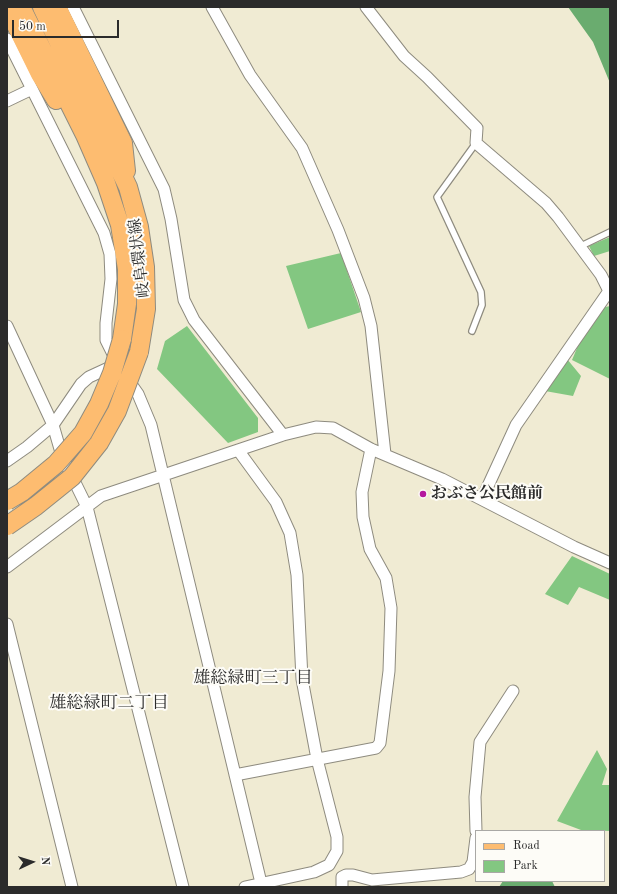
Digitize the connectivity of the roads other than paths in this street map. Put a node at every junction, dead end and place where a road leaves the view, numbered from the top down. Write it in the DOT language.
graph roads {
  1 [pos="7,7"];
  2 [pos="22,7"];
  3 [pos="42,7"];
  4 [pos="57,7"];
  5 [pos="73,7"];
  6 [pos="212,7"];
  7 [pos="366,7"];
  8 [pos="7,39"];
  9 [pos="32,89"];
  10 [pos="7,101"];
  11 [pos="476,143"];
  12 [pos="106,183"];
  13 [pos="128,186"];
  14 [pos="610,232"];
  15 [pos="579,247"];
  16 [pos="7,326"];
  17 [pos="472,331"];
  18 [pos="118,364"];
  19 [pos="53,424"];
  20 [pos="283,435"];
  21 [pos="371,449"];
  22 [pos="238,450"];
  23 [pos="385,454"];
  24 [pos="7,461"];
  25 [pos="163,474"];
  26 [pos="482,499"];
  27 [pos="7,501"];
  28 [pos="87,507"];
  29 [pos="7,526"];
  30 [pos="610,563"];
  31 [pos="7,567"];
  32 [pos="7,624"];
  33 [pos="513,691"];
  34 [pos="317,759"];
  35 [pos="235,775"];
  36 [pos="476,830"];
  37 [pos="475,846"];
  38 [pos="262,885"];
  39 [pos="72,887"];
  40 [pos="183,887"];
  41 [pos="245,887"];
  42 [pos="342,887"];
  1 -- 12 [label="main road"];
  2 -- 12 [label="main road, 岐阜環状線"];
  3 -- 13 [label="main road, 岐阜環状線"];
  4 -- 13 [label="main road"];
  5 -- 20 [label="street"];
  6 -- 23 [label="street"];
  7 -- 11 [label="street"];
  8 -- 9 [label="street"];
  9 -- 10 [label="street"];
  9 -- 18 [label="street"];
  11 -- 15 [label="street"];
  11 -- 17 [label="lane"];
  12 -- 27 [label="main road, 岐阜環状線, bridge"];
  13 -- 29 [label="main road, 岐阜環状線, bridge"];
  14 -- 15 [label="lane"];
  15 -- 26 [label="street"];
  16 -- 19 [label="street"];
  18 -- 19 [label="street"];
  18 -- 25 [label="street"];
  19 -- 24 [label="street"];
  19 -- 28 [label="street"];
  20 -- 21 [label="street"];
  20 -- 22 [label="street"];
  21 -- 23 [label="street"];
  21 -- 34 [label="street"];
  22 -- 25 [label="street"];
  22 -- 34 [label="street"];
  23 -- 26 [label="street"];
  25 -- 28 [label="street"];
  25 -- 35 [label="street"];
  26 -- 30 [label="street"];
  28 -- 31 [label="street"];
  28 -- 40 [label="street"];
  32 -- 39 [label="street"];
  33 -- 36 [label="street"];
  34 -- 35 [label="street"];
  34 -- 38 [label="street"];
  35 -- 38 [label="street"];
  37 -- 42 [label="street"];
  38 -- 41 [label="street"];
}
